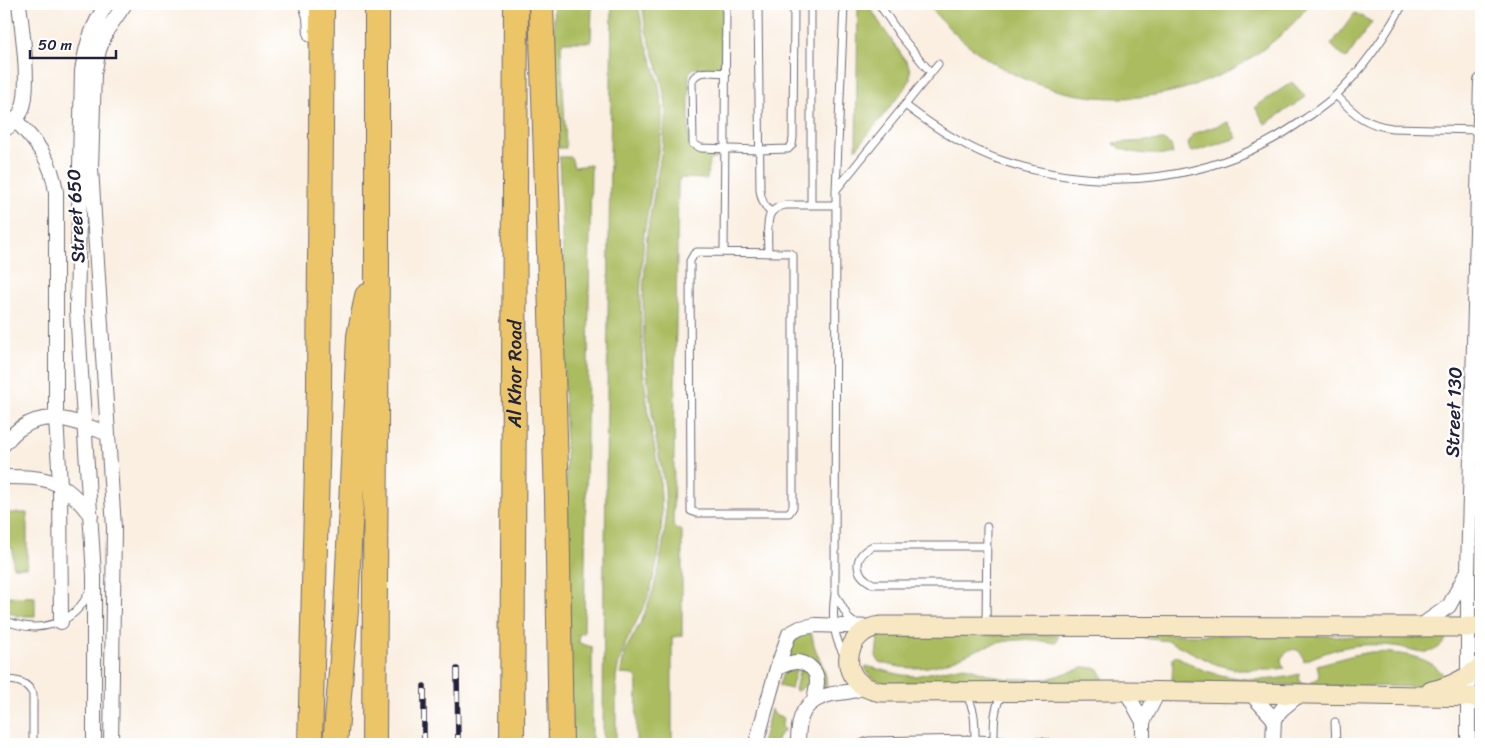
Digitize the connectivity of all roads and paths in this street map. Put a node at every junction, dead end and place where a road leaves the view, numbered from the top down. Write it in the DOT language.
graph roads {
  1 [pos="19,4"];
  2 [pos="27,4"];
  3 [pos="107,4"];
  4 [pos="125,4"];
  5 [pos="306,4"];
  6 [pos="322,4"];
  7 [pos="377,4"];
  8 [pos="516,4"];
  9 [pos="542,4"];
  10 [pos="726,4"];
  11 [pos="758,4"];
  12 [pos="794,4"];
  13 [pos="811,4"];
  14 [pos="844,4"];
  15 [pos="879,4"];
  16 [pos="1403,4"];
  17 [pos="23,37"];
  18 [pos="938,64"];
  19 [pos="726,73"];
  20 [pos="931,73"];
  21 [pos="1481,81"];
  22 [pos="1336,95"];
  23 [pos="905,105"];
  24 [pos="9,117"];
  25 [pos="4,130"];
  26 [pos="1480,130"];
  27 [pos="726,149"];
  28 [pos="759,150"];
  29 [pos="321,161"];
  30 [pos="836,191"];
  31 [pos="811,205"];
  32 [pos="836,205"];
  33 [pos="771,213"];
  34 [pos="724,252"];
  35 [pos="768,253"];
  36 [pos="377,266"];
  37 [pos="56,418"];
  38 [pos="84,425"];
  39 [pos="108,434"];
  40 [pos="4,444"];
  41 [pos="4,477"];
  42 [pos="60,484"];
  43 [pos="91,516"];
  44 [pos="987,527"];
  45 [pos="987,546"];
  46 [pos="1468,571"];
  47 [pos="94,575"];
  48 [pos="986,584"];
  49 [pos="835,594"];
  50 [pos="4,620"];
  51 [pos="61,622"];
  52 [pos="834,626"];
  53 [pos="864,626"];
  54 [pos="986,626"];
  55 [pos="1419,627"];
  56 [pos="1475,627"];
  57 [pos="849,660"];
  58 [pos="777,668"];
  59 [pos="4,680"];
  60 [pos="1476,685"];
  61 [pos="863,687"];
  62 [pos="964,691"];
  63 [pos="1003,691"];
  64 [pos="1126,691"];
  65 [pos="1158,692"];
  66 [pos="1250,694"];
  67 [pos="1300,694"];
  68 [pos="814,700"];
  69 [pos="1274,720"];
  70 [pos="1143,722"];
  71 [pos="1335,722"];
  72 [pos="975,739"];
  73 [pos="994,739"];
  74 [pos="33,744"];
  75 [pos="94,744"];
  76 [pos="111,744"];
  77 [pos="310,744"];
  78 [pos="335,744"];
  79 [pos="374,744"];
  80 [pos="512,744"];
  81 [pos="561,744"];
  82 [pos="756,744"];
  83 [pos="798,744"];
  84 [pos="861,744"];
  85 [pos="1052,744"];
  86 [pos="1143,744"];
  87 [pos="1273,744"];
  88 [pos="1336,744"];
  89 [pos="1468,744"];
  1 -- 17 [label="street"];
  2 -- 17 [label="street"];
  3 -- 38 [label="street, Street 650"];
  4 -- 39 [label="street, Street 650"];
  5 -- 29 [label="street"];
  6 -- 29 [label="highway"];
  7 -- 36 [label="highway"];
  8 -- 80 [label="highway, Al Khor Road"];
  9 -- 81 [label="highway"];
  10 -- 19 [label="lane"];
  11 -- 28 [label="lane"];
  12 -- 28 [label="lane"];
  13 -- 31 [label="lane"];
  14 -- 30 [label="lane"];
  15 -- 20 [label="lane"];
  16 -- 22 [label="lane"];
  17 -- 24 [label="street"];
  18 -- 20 [label="lane"];
  19 -- 27 [label="lane"];
  19 -- 27 [label="lane"];
  20 -- 23 [label="lane"];
  21 -- 26 [label="street, Street 130"];
  22 -- 23 [label="lane"];
  22 -- 26 [label="lane"];
  23 -- 30 [label="lane"];
  24 -- 25 [label="street"];
  24 -- 37 [label="street"];
  26 -- 46 [label="street, Street 130"];
  27 -- 28 [label="lane"];
  27 -- 34 [label="lane"];
  28 -- 33 [label="lane"];
  29 -- 77 [label="highway"];
  30 -- 32 [label="lane"];
  31 -- 32 [label="lane"];
  31 -- 33 [label="lane"];
  32 -- 49 [label="lane"];
  33 -- 35 [label="lane"];
  34 -- 35 [label="lane"];
  34 -- 35 [label="lane"];
  36 -- 78 [label="highway"];
  36 -- 79 [label="highway"];
  37 -- 38 [label="street"];
  37 -- 40 [label="street"];
  37 -- 42 [label="street"];
  38 -- 39 [label="street"];
  38 -- 43 [label="street, Street 650"];
  39 -- 76 [label="street, Street 650"];
  41 -- 42 [label="street"];
  42 -- 43 [label="street"];
  42 -- 51 [label="street"];
  43 -- 47 [label="street, Street 650"];
  44 -- 45 [label="lane"];
  45 -- 48 [label="lane"];
  45 -- 48 [label="lane"];
  46 -- 55 [label="street"];
  46 -- 56 [label="street, Street 130"];
  47 -- 51 [label="lane"];
  47 -- 75 [label="street, Street 650"];
  48 -- 54 [label="lane"];
  49 -- 52 [label="lane"];
  49 -- 53 [label="lane"];
  50 -- 51 [label="lane"];
  52 -- 53 [label="street"];
  52 -- 57 [label="lane"];
  52 -- 58 [label="street"];
  53 -- 54 [label="street"];
  53 -- 57 [label="street"];
  54 -- 55 [label="street"];
  55 -- 56 [label="street"];
  56 -- 60 [label="street, Street 130"];
  57 -- 61 [label="street"];
  58 -- 68 [label="street"];
  58 -- 82 [label="street"];
  59 -- 74 [label="lane"];
  60 -- 67 [label="street"];
  60 -- 89 [label="street, Street 130"];
  61 -- 62 [label="street"];
  61 -- 68 [label="street"];
  62 -- 63 [label="street"];
  62 -- 72 [label="lane"];
  63 -- 64 [label="street"];
  63 -- 73 [label="lane"];
  64 -- 65 [label="street"];
  64 -- 70 [label="street"];
  65 -- 66 [label="street"];
  65 -- 70 [label="street"];
  66 -- 67 [label="street"];
  66 -- 69 [label="street"];
  67 -- 69 [label="street"];
  68 -- 83 [label="street"];
  69 -- 87 [label="street"];
  70 -- 86 [label="street"];
  71 -- 88 [label="lane"];
  72 -- 73 [label="lane"];
  72 -- 84 [label="lane"];
  73 -- 85 [label="lane"];
}
